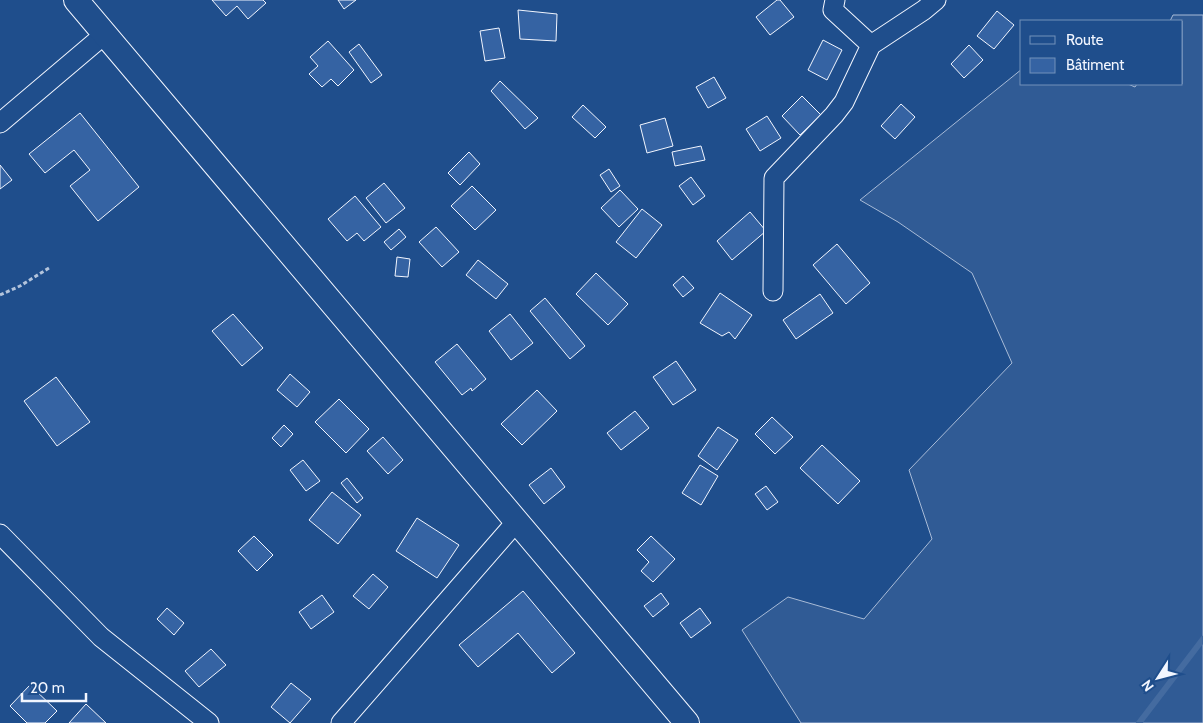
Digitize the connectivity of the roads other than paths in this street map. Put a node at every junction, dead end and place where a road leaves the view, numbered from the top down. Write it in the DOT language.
graph roads {
  1 [pos="76,0"];
  2 [pos="835,0"];
  3 [pos="936,0"];
  4 [pos="105,34"];
  5 [pos="871,45"];
  6 [pos="0,123"];
  7 [pos="773,290"];
  8 [pos="517,521"];
  9 [pos="0,534"];
  10 [pos="209,723"];
  11 [pos="340,723"];
  12 [pos="687,723"];
  1 -- 4 [label="street"];
  2 -- 5 [label="street"];
  3 -- 5 [label="street"];
  4 -- 6 [label="street"];
  4 -- 8 [label="street"];
  5 -- 7 [label="street"];
  8 -- 11 [label="street"];
  8 -- 12 [label="street"];
  9 -- 10 [label="street"];
}
